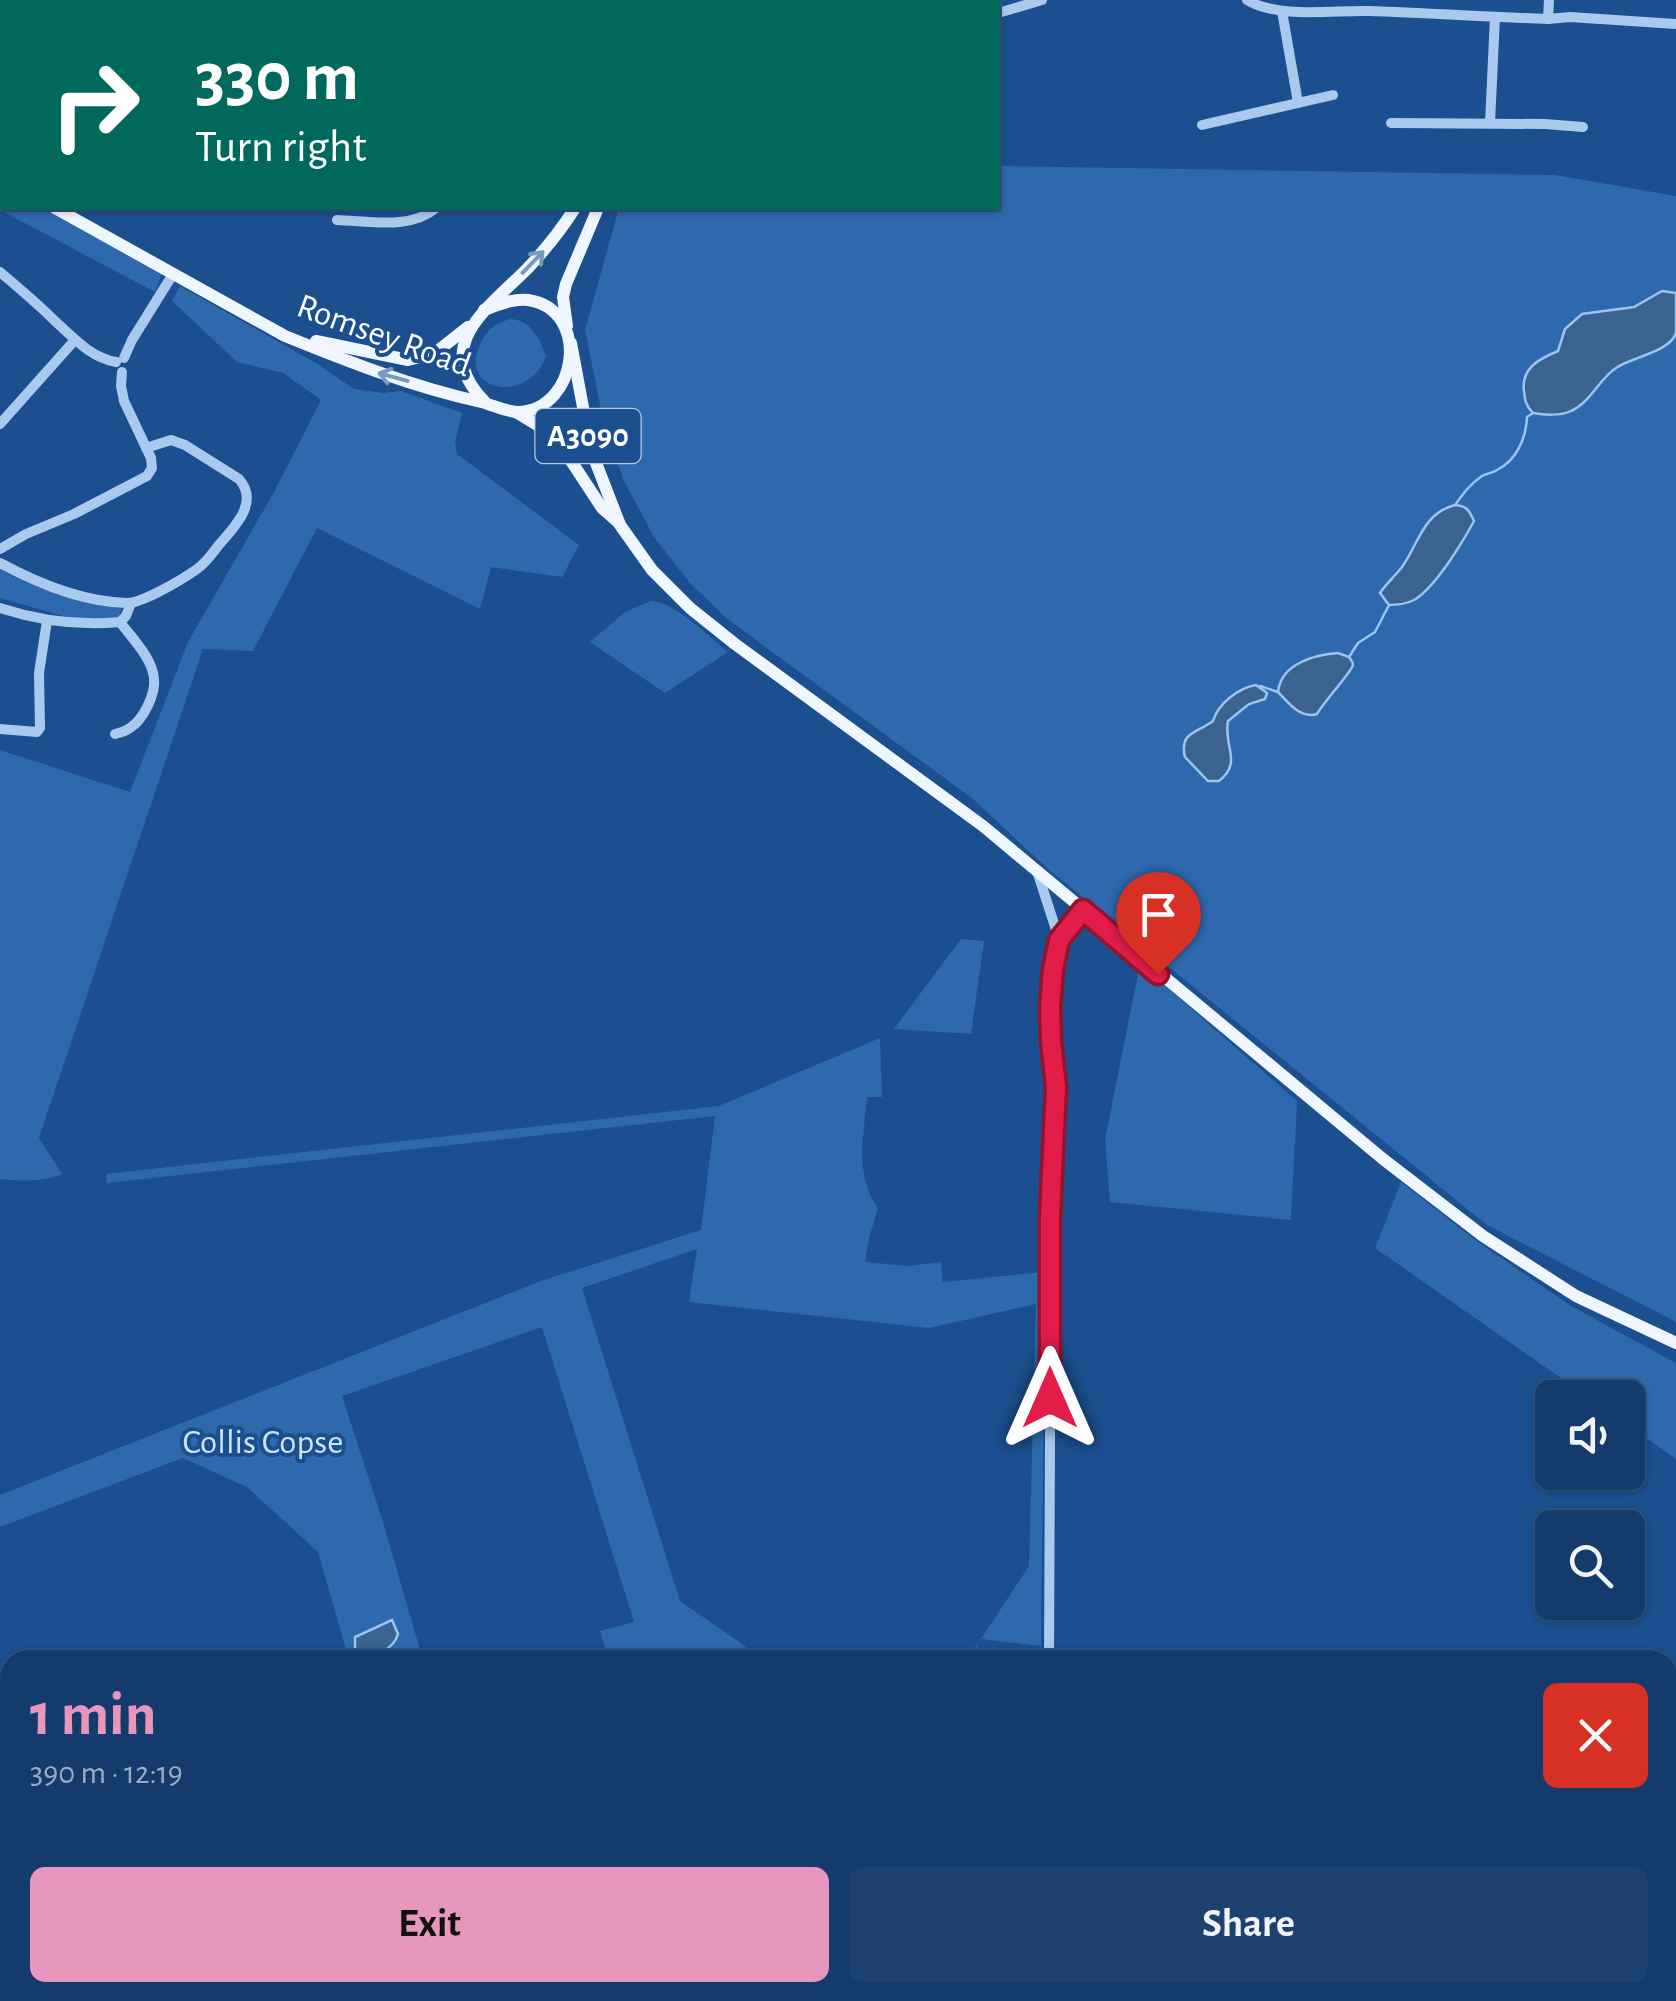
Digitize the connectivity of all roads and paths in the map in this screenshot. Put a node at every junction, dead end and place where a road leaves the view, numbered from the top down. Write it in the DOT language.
graph roads {
  1 [pos="1042,0"];
  2 [pos="1247,0"];
  3 [pos="1549,0"];
  4 [pos="1282,11"];
  5 [pos="1000,12"];
  6 [pos="1495,17"];
  7 [pos="1548,19"];
  8 [pos="1676,24"];
  9 [pos="1333,95"];
  10 [pos="1298,103"];
  11 [pos="1391,122"];
  12 [pos="1490,123"];
  13 [pos="1202,124"];
  14 [pos="1583,127"];
  15 [pos="58,210"];
  16 [pos="433,210"];
  17 [pos="574,210"];
  18 [pos="597,210"];
  19 [pos="338,220"];
  20 [pos="0,272"];
  21 [pos="173,274"];
  22 [pos="479,315"];
  23 [pos="262,322"];
  24 [pos="567,329"];
  25 [pos="74,341"];
  26 [pos="571,343"];
  27 [pos="121,364"];
  28 [pos="487,404"];
  29 [pos="516,412"];
  30 [pos="0,424"];
  31 [pos="146,448"];
  32 [pos="620,525"];
  33 [pos="0,548"];
  34 [pos="0,563"];
  35 [pos="131,603"];
  36 [pos="0,608"];
  37 [pos="47,621"];
  38 [pos="120,622"];
  39 [pos="0,729"];
  40 [pos="114,734"];
  41 [pos="1037,871"];
  42 [pos="1083,910"];
  43 [pos="1059,940"];
  44 [pos="1676,1343"];
  45 [pos="1049,1650"];
  1 -- 5 [label="street"];
  2 -- 4 [label="street"];
  3 -- 7 [label="street"];
  4 -- 6 [label="street"];
  4 -- 10 [label="street"];
  6 -- 7 [label="street"];
  6 -- 12 [label="street"];
  7 -- 8 [label="street"];
  9 -- 10 [label="street"];
  10 -- 13 [label="street"];
  11 -- 12 [label="street"];
  12 -- 14 [label="street"];
  15 -- 21 [label="main road, Romsey Road"];
  16 -- 19 [label="street"];
  22 -- 17 [label="main road, Romsey Road, one-way"];
  18 -- 24 [label="main road"];
  20 -- 25 [label="street"];
  21 -- 23 [label="main road, Romsey Road"];
  21 -- 27 [label="street"];
  22 -- 23 [label="main road, Romsey Road"];
  22 -- 24 [label="main road"];
  22 -- 28 [label="main road"];
  28 -- 23 [label="main road, Romsey Road, one-way"];
  24 -- 26 [label="main road"];
  25 -- 27 [label="street"];
  25 -- 30 [label="street"];
  26 -- 29 [label="main road"];
  26 -- 32 [label="main road, A3090"];
  27 -- 31 [label="street"];
  28 -- 29 [label="main road"];
  29 -- 32 [label="main road, A3090"];
  31 -- 33 [label="street"];
  31 -- 35 [label="street"];
  32 -- 41 [label="main road, A3090"];
  34 -- 35 [label="street"];
  35 -- 38 [label="street"];
  36 -- 37 [label="street"];
  37 -- 38 [label="street"];
  37 -- 39 [label="street"];
  38 -- 40 [label="street"];
  41 -- 42 [label="main road, A3090"];
  41 -- 43 [label="street"];
  42 -- 43 [label="street"];
  42 -- 44 [label="main road, A3090"];
  43 -- 45 [label="street"];
}
